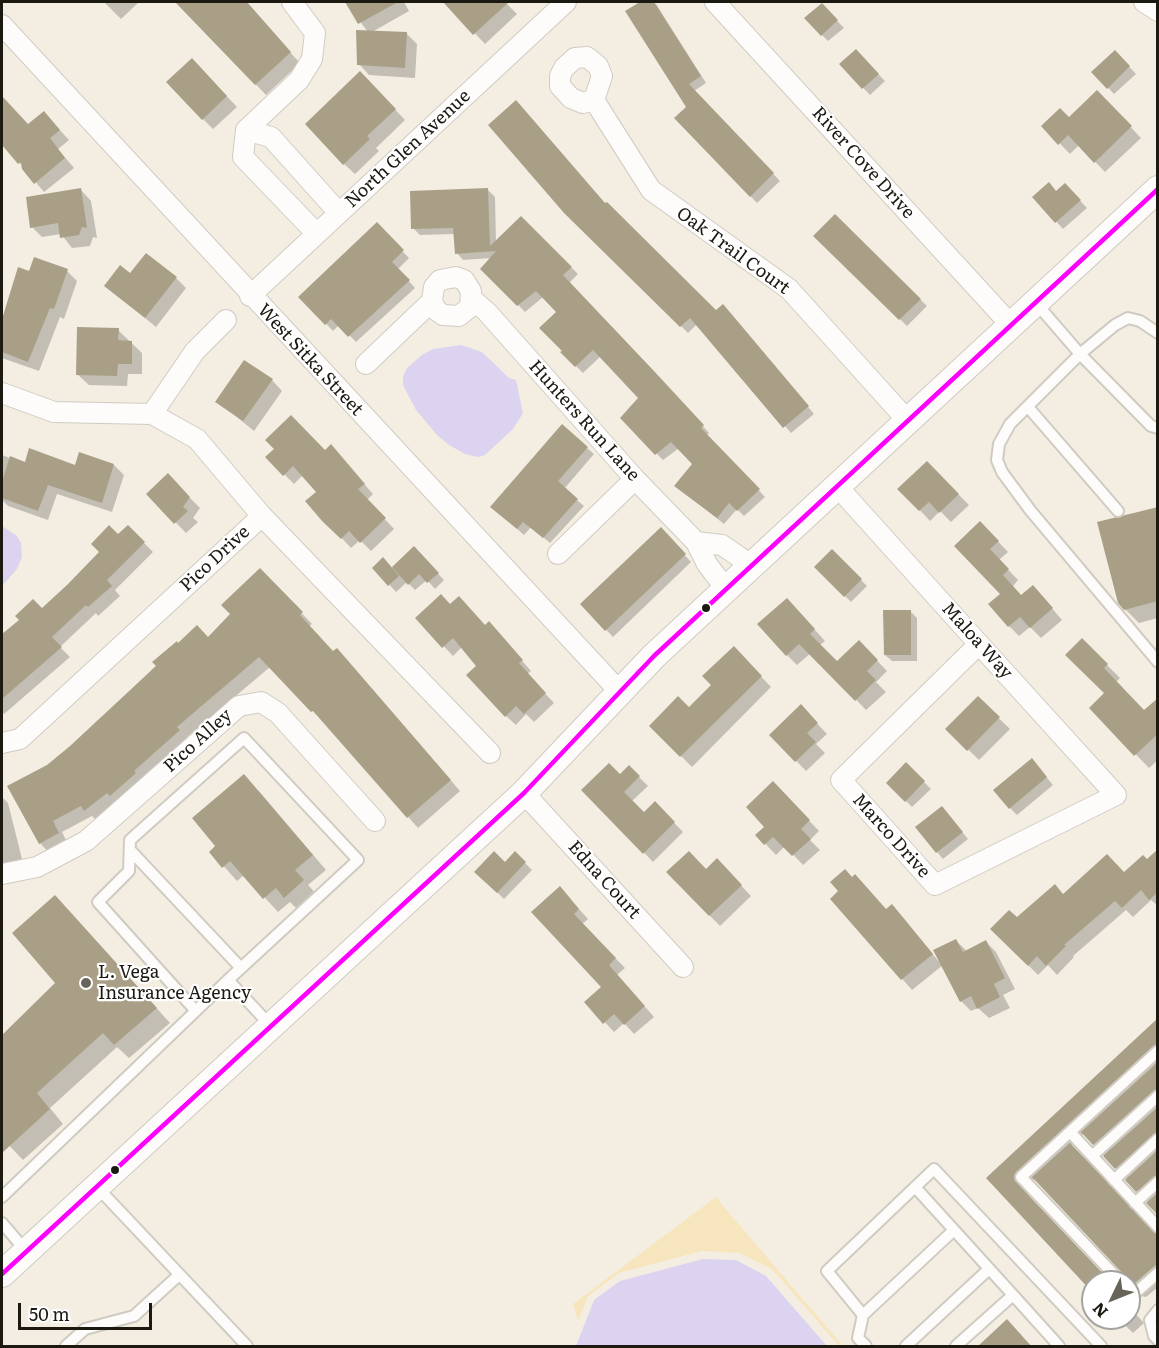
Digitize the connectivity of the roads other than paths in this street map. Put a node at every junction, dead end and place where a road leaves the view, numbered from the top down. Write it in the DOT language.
graph roads {
  1 [pos="292,2"];
  2 [pos="566,2"];
  3 [pos="715,2"];
  4 [pos="1144,2"];
  5 [pos="1158,11"];
  6 [pos="2,25"];
  7 [pos="594,100"];
  8 [pos="246,130"];
  9 [pos="1158,189"];
  10 [pos="339,213"];
  11 [pos="316,233"];
  12 [pos="250,296"];
  13 [pos="472,299"];
  14 [pos="432,301"];
  15 [pos="1036,303"];
  16 [pos="226,321"];
  17 [pos="1011,325"];
  18 [pos="1158,333"];
  19 [pos="1080,354"];
  20 [pos="366,364"];
  21 [pos="2,393"];
  22 [pos="1028,407"];
  23 [pos="152,414"];
  24 [pos="908,421"];
  25 [pos="1158,428"];
  26 [pos="635,479"];
  27 [pos="837,486"];
  28 [pos="1119,511"];
  29 [pos="262,516"];
  30 [pos="696,542"];
  31 [pos="558,554"];
  32 [pos="751,565"];
  33 [pos="726,589"];
  34 [pos="980,644"];
  35 [pos="1158,662"];
  36 [pos="620,692"];
  37 [pos="2,743"];
  38 [pos="490,753"];
  39 [pos="524,793"];
  40 [pos="1116,795"];
  41 [pos="375,821"];
  42 [pos="130,850"];
  43 [pos="2,874"];
  44 [pos="683,967"];
  45 [pos="241,968"];
  46 [pos="228,980"];
  47 [pos="195,1010"];
  48 [pos="271,1026"];
  49 [pos="1158,1051"];
  50 [pos="1158,1096"];
  51 [pos="1070,1132"];
  52 [pos="1158,1139"];
  53 [pos="1092,1156"];
  54 [pos="1114,1180"];
  55 [pos="1158,1182"];
  56 [pos="97,1186"];
  57 [pos="915,1188"];
  58 [pos="2,1197"];
  59 [pos="1135,1203"];
  60 [pos="2,1223"];
  61 [pos="1157,1227"];
  62 [pos="954,1230"];
  63 [pos="27,1251"];
  64 [pos="989,1269"];
  65 [pos="1110,1270"];
  66 [pos="1158,1273"];
  67 [pos="2,1274"];
  68 [pos="179,1275"];
  69 [pos="1141,1288"];
  70 [pos="1013,1295"];
  71 [pos="1158,1310"];
  72 [pos="863,1315"];
  73 [pos="1158,1340"];
  74 [pos="66,1347"];
  75 [pos="247,1347"];
  76 [pos="866,1347"];
  77 [pos="906,1347"];
  78 [pos="956,1347"];
  79 [pos="1059,1347"];
  80 [pos="1101,1347"];
  1 -- 8 [label="street"];
  2 -- 10 [label="street, North Glen Avenue"];
  3 -- 17 [label="street, River Cove Drive"];
  4 -- 5 [label="street"];
  6 -- 12 [label="street, West Sitka Street"];
  7 -- 24 [label="street, Oak Trail Court"];
  8 -- 10 [label="street"];
  8 -- 11 [label="street"];
  9 -- 15 [label="street"];
  10 -- 11 [label="street, North Glen Avenue"];
  11 -- 12 [label="street, North Glen Avenue"];
  12 -- 36 [label="street, West Sitka Street"];
  13 -- 14 [label="street"];
  13 -- 14 [label="street, Hunters Run Lane"];
  13 -- 26 [label="street, Hunters Run Lane"];
  14 -- 20 [label="street, Hunters Run Lane"];
  15 -- 17 [label="street"];
  15 -- 19 [label="lane"];
  16 -- 23 [label="street"];
  17 -- 24 [label="street"];
  18 -- 19 [label="lane"];
  19 -- 22 [label="lane"];
  19 -- 25 [label="lane"];
  21 -- 23 [label="street"];
  22 -- 28 [label="lane"];
  22 -- 35 [label="lane"];
  23 -- 29 [label="street"];
  24 -- 27 [label="street"];
  26 -- 30 [label="street, Hunters Run Lane"];
  26 -- 31 [label="street"];
  27 -- 32 [label="street"];
  27 -- 34 [label="street, Maloa Way"];
  29 -- 37 [label="street, Pico Drive"];
  29 -- 38 [label="street, Pico Drive"];
  30 -- 32 [label="street"];
  30 -- 33 [label="street, Hunters Run Lane"];
  32 -- 33 [label="street"];
  33 -- 36 [label="street"];
  34 -- 40 [label="street, Maloa Way"];
  34 -- 40 [label="street, Marco Drive"];
  36 -- 39 [label="street"];
  39 -- 44 [label="street, Edna Court"];
  39 -- 48 [label="street"];
  41 -- 43 [label="street, Pico Alley"];
  42 -- 45 [label="lane"];
  42 -- 45 [label="lane"];
  42 -- 47 [label="lane"];
  45 -- 46 [label="lane"];
  46 -- 47 [label="lane"];
  46 -- 48 [label="lane"];
  47 -- 58 [label="lane"];
  48 -- 56 [label="street"];
  49 -- 51 [label="lane"];
  50 -- 53 [label="lane"];
  51 -- 53 [label="lane"];
  51 -- 65 [label="lane"];
  52 -- 54 [label="lane"];
  53 -- 54 [label="lane"];
  54 -- 59 [label="lane"];
  55 -- 59 [label="lane"];
  56 -- 63 [label="street"];
  56 -- 68 [label="lane"];
  57 -- 62 [label="lane"];
  57 -- 72 [label="lane"];
  57 -- 80 [label="lane"];
  59 -- 61 [label="lane"];
  60 -- 63 [label="lane"];
  62 -- 64 [label="lane"];
  62 -- 72 [label="lane"];
  63 -- 67 [label="street"];
  64 -- 70 [label="lane"];
  64 -- 77 [label="lane"];
  66 -- 69 [label="lane"];
  68 -- 74 [label="lane"];
  68 -- 75 [label="lane"];
  70 -- 78 [label="lane"];
  70 -- 79 [label="lane"];
  71 -- 73 [label="lane"];
  72 -- 76 [label="lane"];
}
